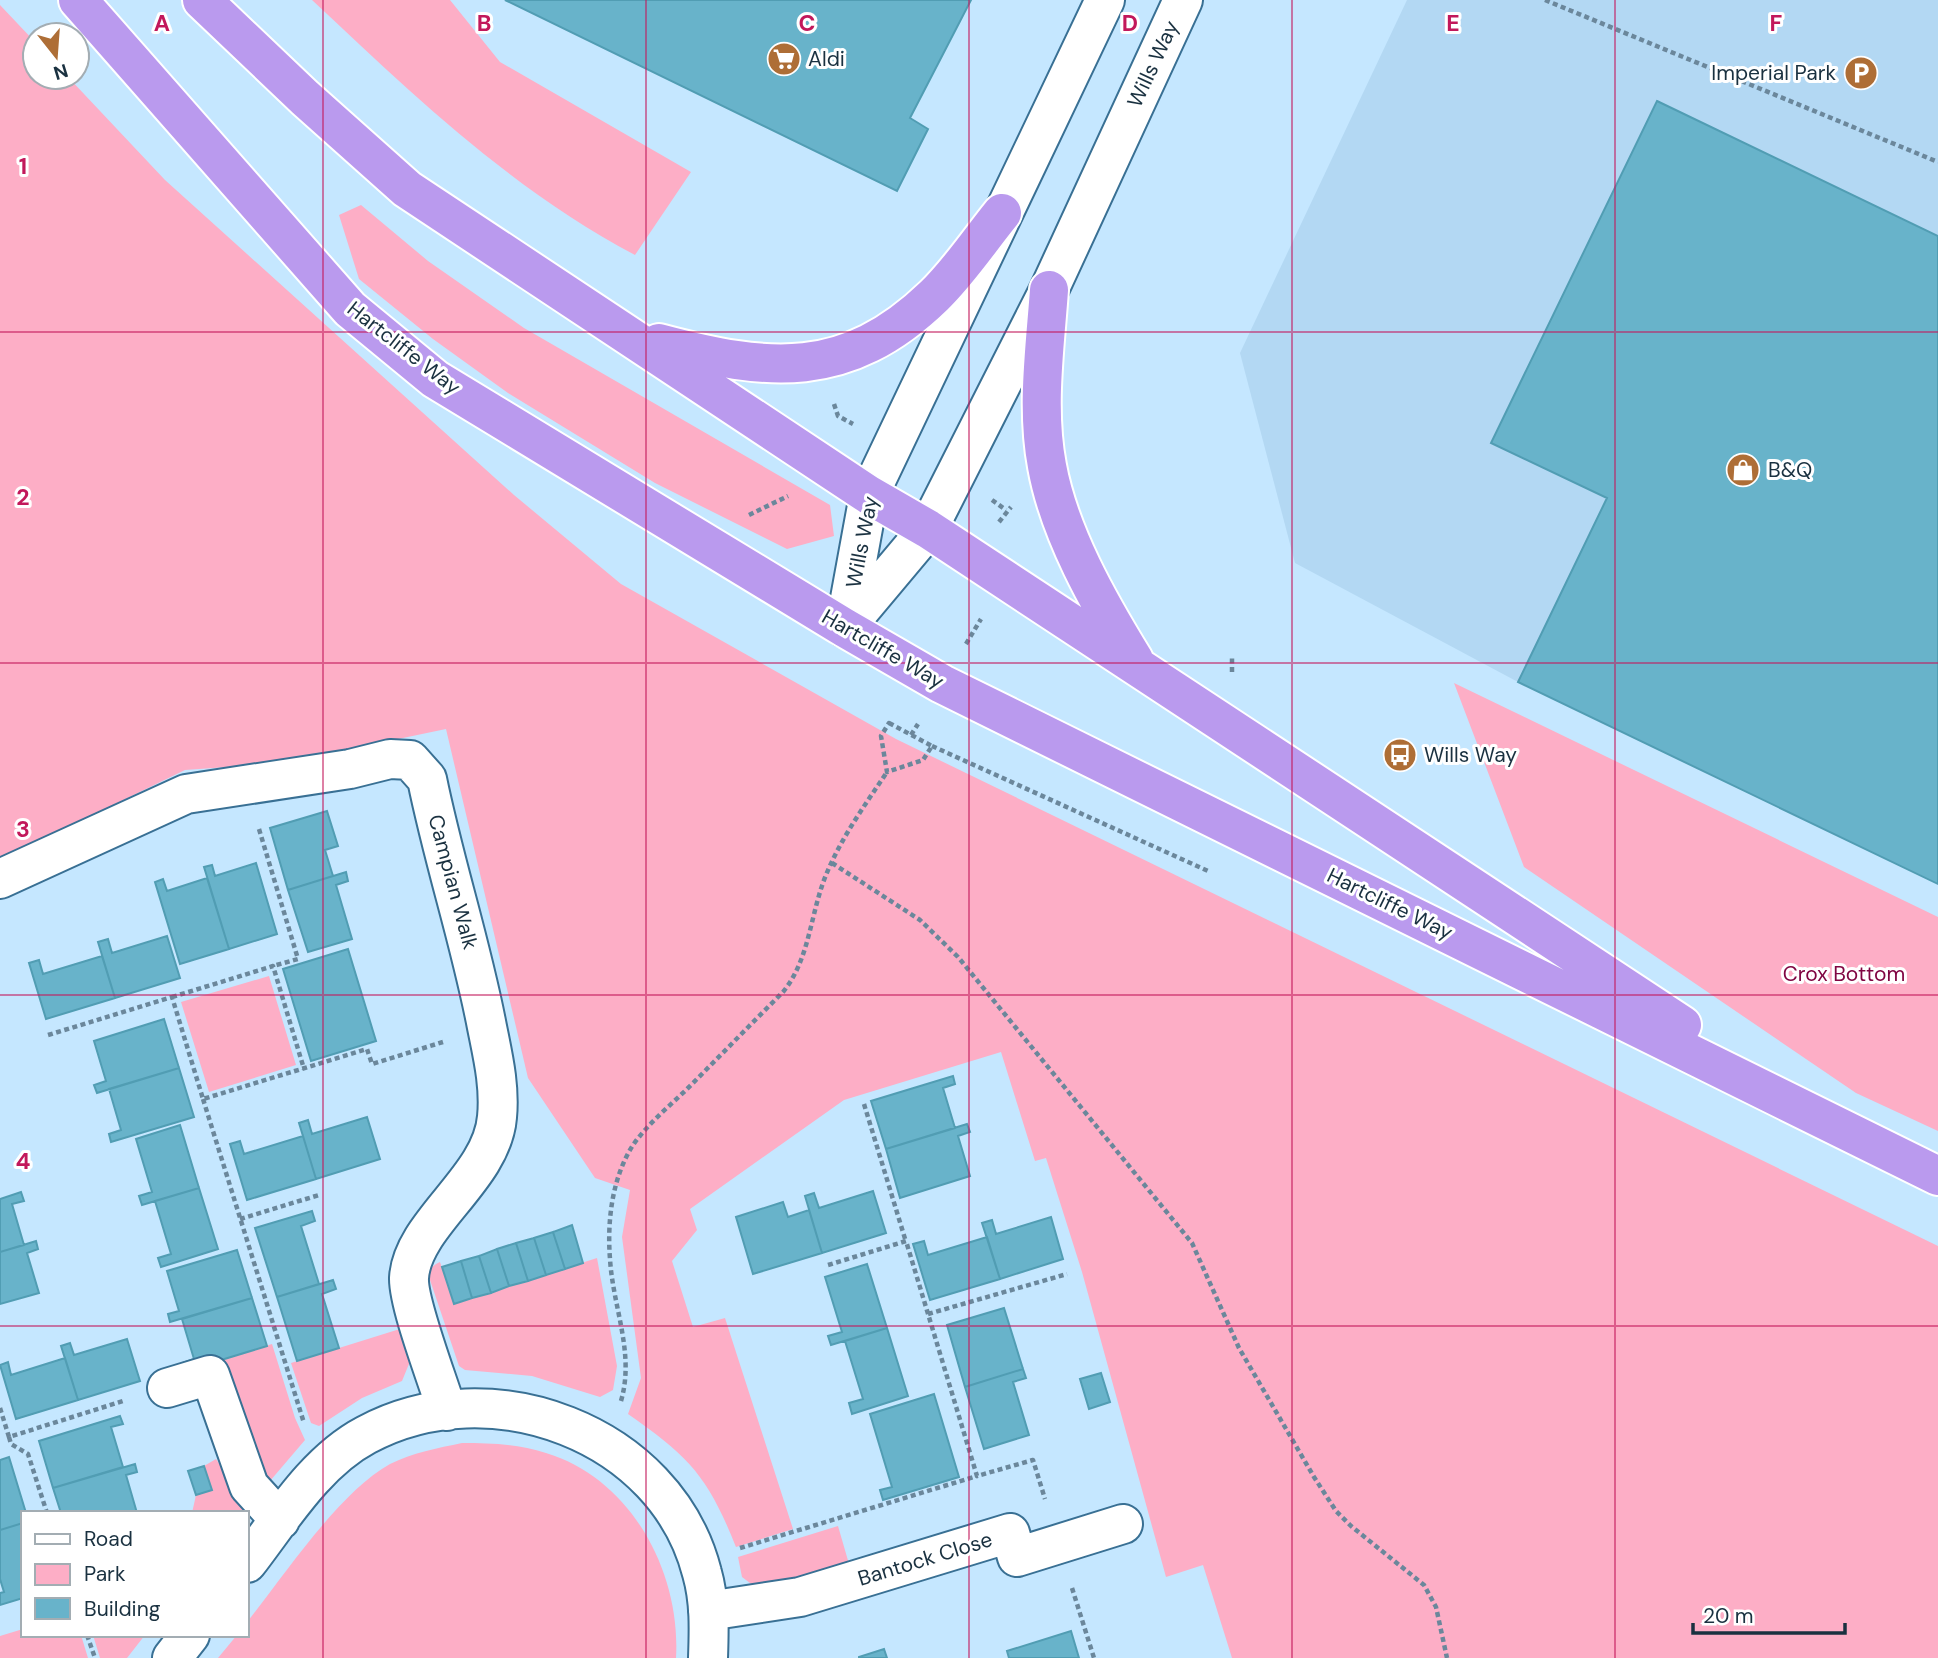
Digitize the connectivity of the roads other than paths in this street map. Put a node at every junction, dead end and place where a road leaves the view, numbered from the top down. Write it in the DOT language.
graph roads {
  1 [pos="78,0"];
  2 [pos="202,0"];
  3 [pos="1105,0"];
  4 [pos="1183,0"];
  5 [pos="1002,213"];
  6 [pos="1049,289"];
  7 [pos="630,335"];
  8 [pos="869,495"];
  9 [pos="928,529"];
  10 [pos="845,628"];
  11 [pos="1138,668"];
  12 [pos="0,879"];
  13 [pos="1819,1115"];
  14 [pos="1938,1176"];
  15 [pos="167,1388"];
  16 [pos="447,1411"];
  17 [pos="280,1520"];
  18 [pos="1123,1524"];
  19 [pos="248,1562"];
  20 [pos="708,1611"];
  21 [pos="188,1637"];
  22 [pos="172,1658"];
  23 [pos="708,1658"];
  1 -- 10 [label="highway, Hartcliffe Way"];
  2 -- 7 [label="highway, Hartcliffe Way"];
  3 -- 5 [label="street, Wills Way"];
  4 -- 6 [label="street, Wills Way"];
  5 -- 7 [label="highway"];
  5 -- 8 [label="street, Wills Way"];
  6 -- 9 [label="street, Wills Way"];
  6 -- 11 [label="highway"];
  7 -- 8 [label="highway, Hartcliffe Way"];
  8 -- 9 [label="highway, Hartcliffe Way"];
  8 -- 10 [label="street, Wills Way"];
  9 -- 10 [label="street, Wills Way"];
  9 -- 11 [label="highway, Hartcliffe Way"];
  10 -- 13 [label="highway, Hartcliffe Way"];
  11 -- 13 [label="highway, Hartcliffe Way"];
  12 -- 16 [label="street, Campian Walk"];
  13 -- 14 [label="highway, Hartcliffe Way"];
  15 -- 17 [label="street"];
  16 -- 17 [label="street"];
  16 -- 20 [label="street"];
  17 -- 19 [label="street"];
  18 -- 20 [label="street, Bantock Close"];
  20 -- 23 [label="street"];
  21 -- 22 [label="street"];
}
